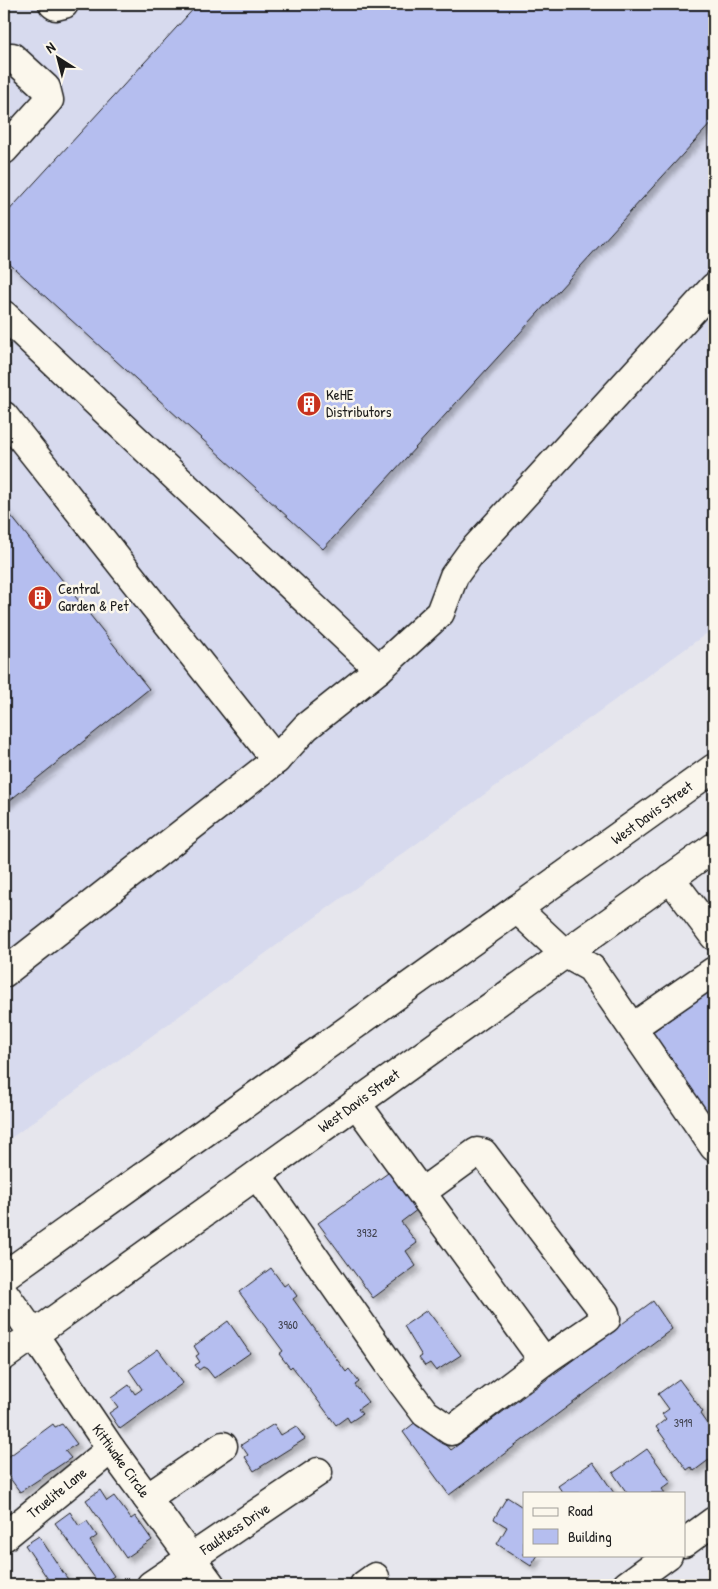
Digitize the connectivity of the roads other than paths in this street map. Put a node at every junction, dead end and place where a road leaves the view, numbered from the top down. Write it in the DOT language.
graph roads {
  1 [pos="53,4"];
  2 [pos="64,4"];
  3 [pos="4,56"];
  4 [pos="4,150"];
  5 [pos="714,287"];
  6 [pos="4,315"];
  7 [pos="4,416"];
  8 [pos="379,669"];
  9 [pos="276,760"];
  10 [pos="714,768"];
  11 [pos="714,847"];
  12 [pos="670,878"];
  13 [pos="516,909"];
  14 [pos="714,936"];
  15 [pos="564,953"];
  16 [pos="714,971"];
  17 [pos="4,973"];
  18 [pos="633,1027"];
  19 [pos="356,1103"];
  20 [pos="714,1147"];
  21 [pos="257,1174"];
  22 [pos="422,1192"];
  23 [pos="4,1276"];
  24 [pos="4,1293"];
  25 [pos="34,1334"];
  26 [pos="4,1356"];
  27 [pos="544,1361"];
  28 [pos="223,1446"];
  29 [pos="111,1449"];
  30 [pos="318,1472"];
  31 [pos="147,1498"];
  32 [pos="714,1521"];
  33 [pos="5,1533"];
  34 [pos="686,1542"];
  35 [pos="667,1556"];
  36 [pos="190,1559"];
  37 [pos="151,1585"];
  38 [pos="211,1585"];
  39 [pos="627,1585"];
  1 -- 2 [label="main road"];
  3 -- 4 [label="main road"];
  5 -- 8 [label="main road"];
  6 -- 8 [label="main road"];
  7 -- 9 [label="main road"];
  8 -- 9 [label="main road"];
  9 -- 17 [label="main road"];
  10 -- 13 [label="main road, West Davis Street"];
  11 -- 12 [label="main road, West Davis Street"];
  12 -- 14 [label="main road"];
  12 -- 15 [label="main road, West Davis Street"];
  13 -- 15 [label="main road"];
  13 -- 23 [label="main road, West Davis Street"];
  15 -- 18 [label="main road"];
  15 -- 19 [label="main road, West Davis Street"];
  16 -- 18 [label="main road"];
  18 -- 20 [label="main road"];
  19 -- 21 [label="main road, West Davis Street"];
  19 -- 22 [label="main road"];
  21 -- 25 [label="main road, West Davis Street"];
  21 -- 27 [label="main road"];
  22 -- 27 [label="main road"];
  22 -- 27 [label="main road"];
  24 -- 25 [label="main road, Kittiwake Circle"];
  25 -- 26 [label="main road, West Davis Street"];
  25 -- 29 [label="main road, Kittiwake Circle"];
  28 -- 31 [label="main road"];
  29 -- 31 [label="main road, Kittiwake Circle"];
  29 -- 33 [label="main road, Truelite Lane"];
  30 -- 36 [label="main road, Faultless Drive"];
  31 -- 36 [label="main road, Kittiwake Circle"];
  32 -- 34 [label="main road"];
  35 -- 39 [label="main road"];
  36 -- 37 [label="main road, Faultless Drive"];
  36 -- 38 [label="main road, Kittiwake Circle"];
}
